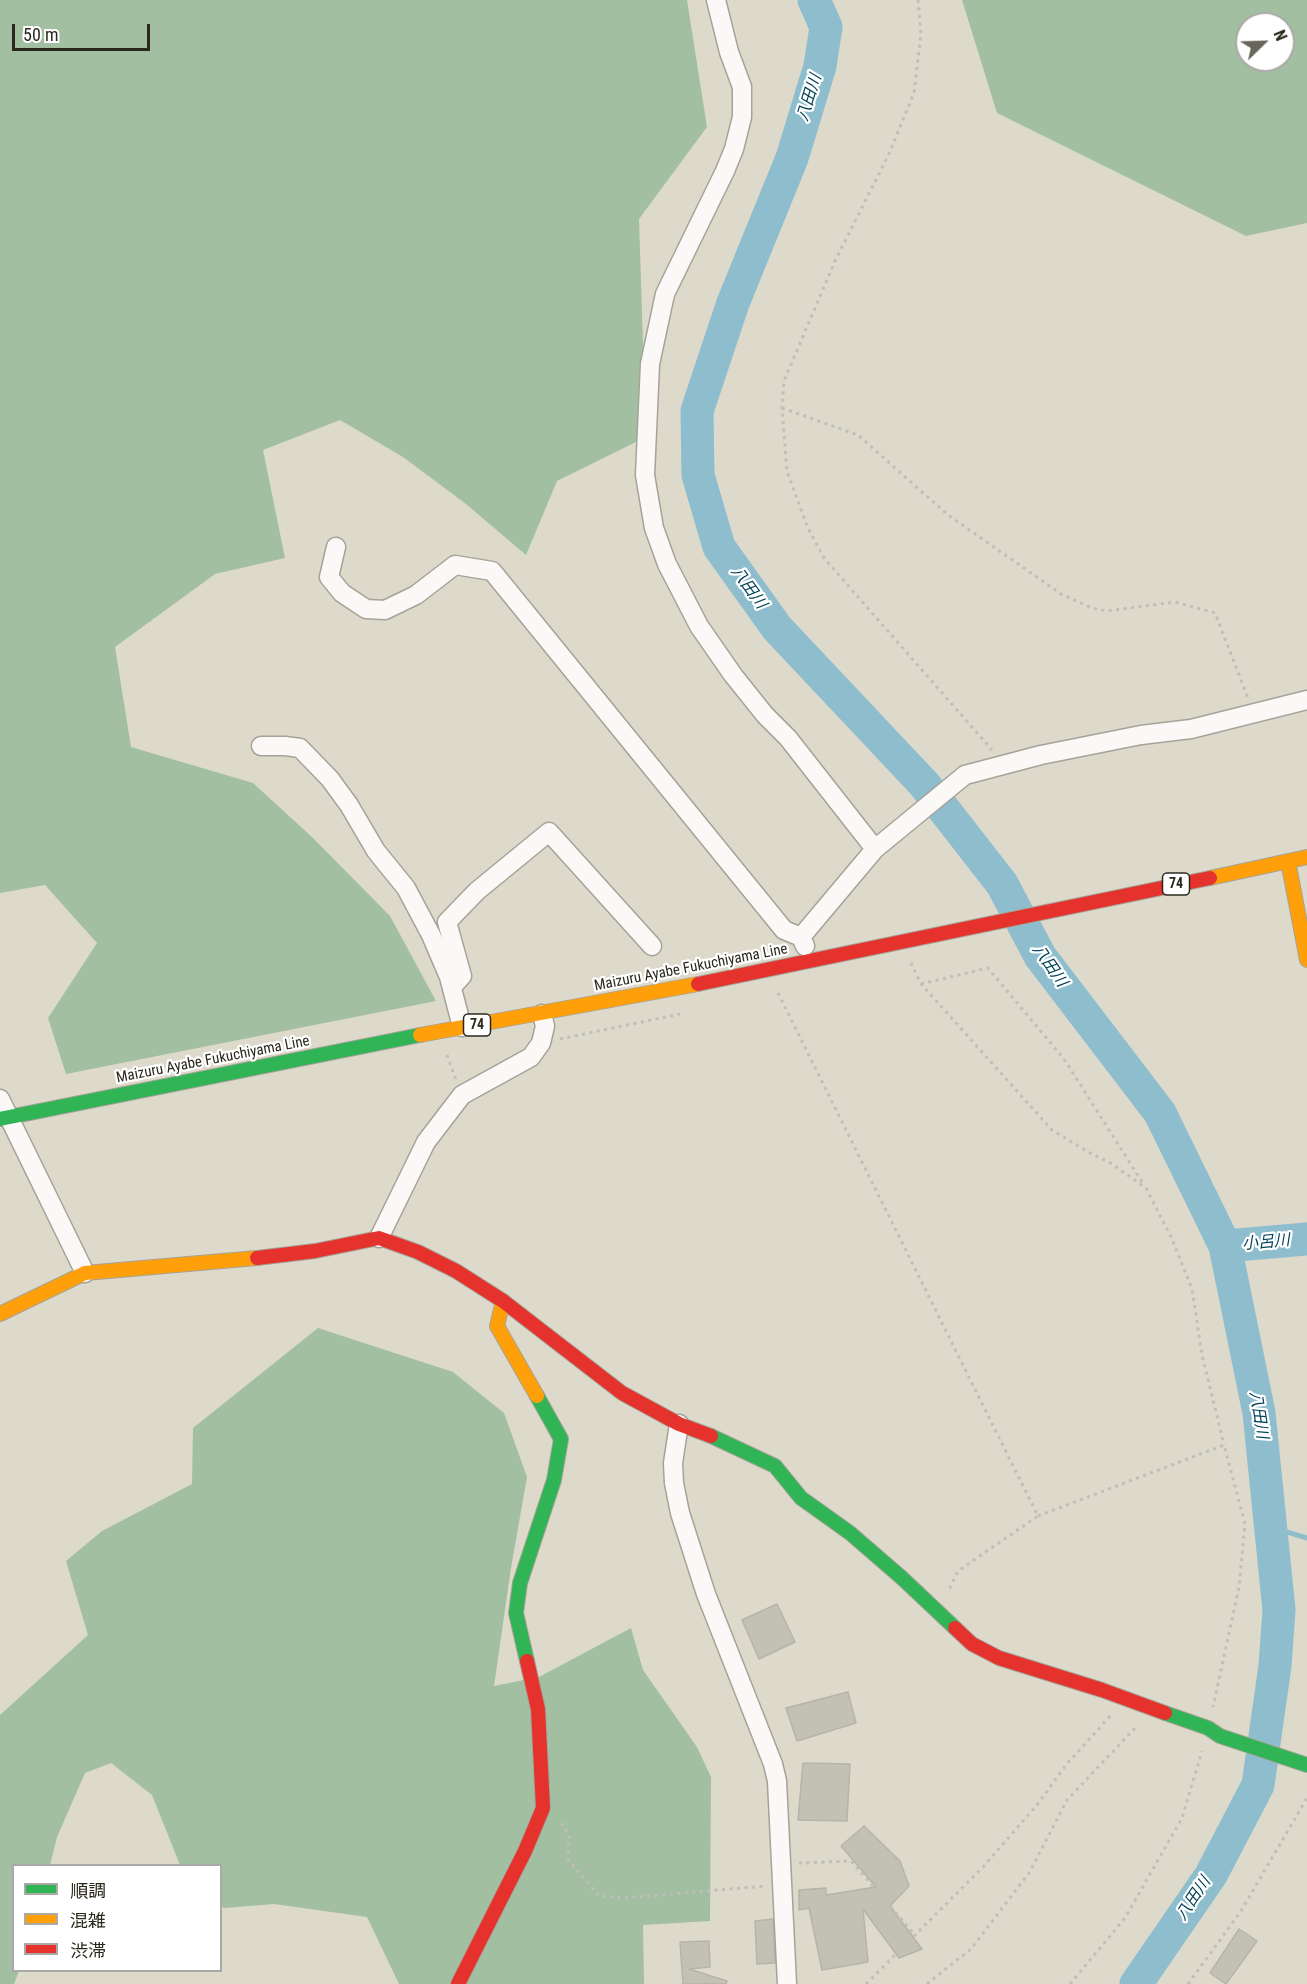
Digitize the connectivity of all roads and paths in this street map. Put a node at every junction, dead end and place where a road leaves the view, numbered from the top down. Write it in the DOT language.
graph roads {
  1 [pos="716,0"];
  2 [pos="918,0"];
  3 [pos="782,408"];
  4 [pos="336,547"];
  5 [pos="1307,700"];
  6 [pos="1254,713"];
  7 [pos="261,746"];
  8 [pos="1005,764"];
  9 [pos="875,849"];
  10 [pos="1307,857"];
  11 [pos="1288,861"];
  12 [pos="801,938"];
  13 [pos="902,943"];
  14 [pos="652,946"];
  15 [pos="1307,960"];
  16 [pos="810,962"];
  17 [pos="921,984"];
  18 [pos="452,987"];
  19 [pos="767,995"];
  20 [pos="688,1012"];
  21 [pos="542,1014"];
  22 [pos="462,1027"];
  23 [pos="541,1043"];
  24 [pos="444,1048"];
  25 [pos="462,1095"];
  26 [pos="0,1100"];
  27 [pos="4,1118"];
  28 [pos="1146,1188"];
  29 [pos="379,1238"];
  30 [pos="85,1274"];
  31 [pos="503,1300"];
  32 [pos="0,1314"];
  33 [pos="679,1424"];
  34 [pos="1224,1445"];
  35 [pos="1038,1516"];
  36 [pos="938,1612"];
  37 [pos="1126,1699"];
  38 [pos="1154,1709"];
  39 [pos="1208,1728"];
  40 [pos="1304,1764"];
  41 [pos="1307,1798"];
  42 [pos="538,1819"];
  43 [pos="794,1863"];
  44 [pos="783,1885"];
  45 [pos="915,1935"];
  46 [pos="458,1984"];
  47 [pos="787,1984"];
  48 [pos="866,1984"];
  49 [pos="927,1984"];
  50 [pos="1070,1984"];
  51 [pos="1188,1984"];
  1 -- 9 [label="street"];
  2 -- 3 [label="path"];
  3 -- 6 [label="path"];
  3 -- 8 [label="path"];
  4 -- 12 [label="street"];
  5 -- 6 [label="street"];
  6 -- 8 [label="street"];
  7 -- 18 [label="street"];
  8 -- 9 [label="street"];
  9 -- 12 [label="street"];
  10 -- 11 [label="street, Maizuru Ayabe Fukuchiyama Line"];
  11 -- 13 [label="street, Maizuru Ayabe Fukuchiyama Line / 74"];
  11 -- 15 [label="street"];
  12 -- 16 [label="street"];
  13 -- 16 [label="street, Maizuru Ayabe Fukuchiyama Line / 74"];
  13 -- 17 [label="path"];
  14 -- 18 [label="street"];
  16 -- 21 [label="street, Maizuru Ayabe Fukuchiyama Line / 74"];
  17 -- 28 [label="path"];
  17 -- 28 [label="path"];
  18 -- 22 [label="street"];
  19 -- 35 [label="path"];
  20 -- 23 [label="path"];
  21 -- 22 [label="street, Maizuru Ayabe Fukuchiyama Line / 74"];
  21 -- 23 [label="street"];
  22 -- 27 [label="street, Maizuru Ayabe Fukuchiyama Line / 74"];
  23 -- 25 [label="street"];
  24 -- 25 [label="path"];
  25 -- 29 [label="street"];
  26 -- 27 [label="street"];
  27 -- 30 [label="street"];
  28 -- 34 [label="path"];
  29 -- 30 [label="street"];
  29 -- 31 [label="street"];
  30 -- 32 [label="street"];
  31 -- 33 [label="street"];
  31 -- 42 [label="street"];
  33 -- 36 [label="street"];
  33 -- 44 [label="street"];
  34 -- 35 [label="path"];
  34 -- 39 [label="path"];
  35 -- 36 [label="path"];
  36 -- 37 [label="street"];
  37 -- 38 [label="street"];
  37 -- 45 [label="path"];
  38 -- 39 [label="street"];
  38 -- 49 [label="path"];
  39 -- 40 [label="street"];
  39 -- 50 [label="path"];
  41 -- 51 [label="path"];
  42 -- 44 [label="path"];
  42 -- 46 [label="street"];
  43 -- 45 [label="path"];
  44 -- 47 [label="street"];
  45 -- 48 [label="path"];
}
